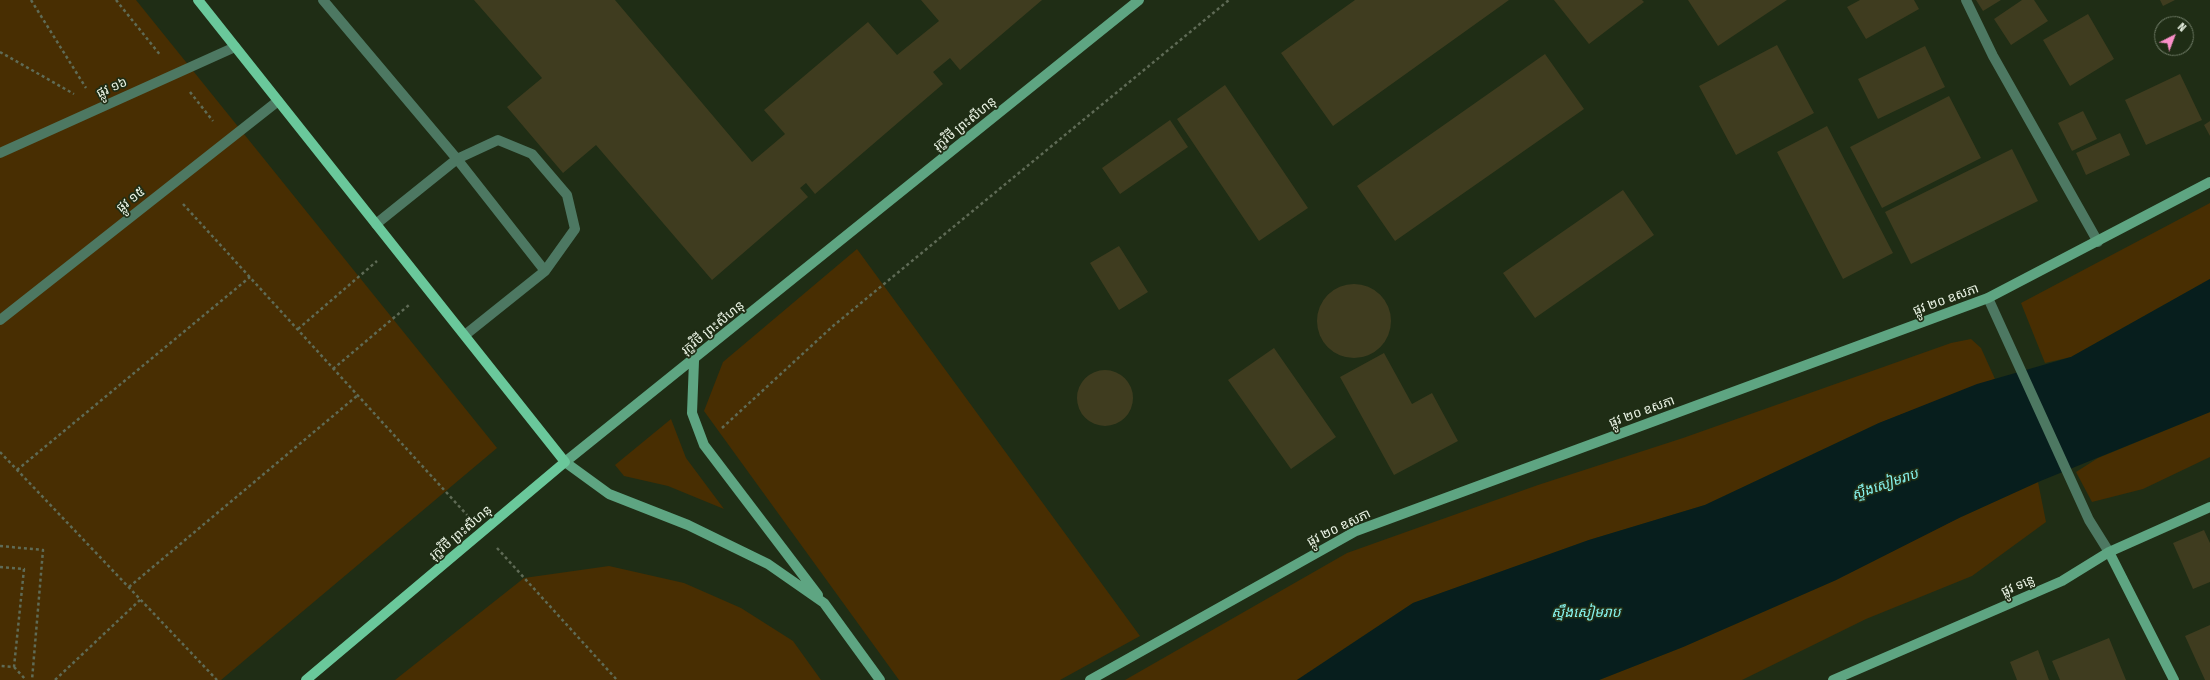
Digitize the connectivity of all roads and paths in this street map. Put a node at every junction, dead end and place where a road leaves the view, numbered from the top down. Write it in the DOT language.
graph roads {
  1 [pos="31,0"];
  2 [pos="198,0"];
  3 [pos="323,0"];
  4 [pos="1139,0"];
  5 [pos="1229,0"];
  6 [pos="1966,0"];
  7 [pos="235,47"];
  8 [pos="0,52"];
  9 [pos="278,100"];
  10 [pos="98,109"];
  11 [pos="0,153"];
  12 [pos="457,159"];
  13 [pos="2210,182"];
  14 [pos="168,187"];
  15 [pos="376,224"];
  16 [pos="2098,242"];
  17 [pos="394,247"];
  18 [pos="545,271"];
  19 [pos="250,277"];
  20 [pos="428,289"];
  21 [pos="1988,298"];
  22 [pos="0,320"];
  23 [pos="298,329"];
  24 [pos="465,335"];
  25 [pos="694,361"];
  26 [pos="333,368"];
  27 [pos="358,396"];
  28 [pos="704,445"];
  29 [pos="0,452"];
  30 [pos="565,462"];
  31 [pos="17,470"];
  32 [pos="2210,507"];
  33 [pos="482,532"];
  34 [pos="0,546"];
  35 [pos="2109,552"];
  36 [pos="0,567"];
  37 [pos="129,588"];
  38 [pos="140,600"];
  39 [pos="824,603"];
  40 [pos="0,666"];
  41 [pos="14,667"];
  42 [pos="26,680"];
  43 [pos="32,680"];
  44 [pos="55,680"];
  45 [pos="217,680"];
  46 [pos="306,680"];
  47 [pos="617,680"];
  48 [pos="880,680"];
  49 [pos="1090,680"];
  50 [pos="1833,680"];
  51 [pos="2174,680"];
  1 -- 10 [label="path"];
  2 -- 7 [label="main road"];
  3 -- 12 [label="street"];
  4 -- 25 [label="street, រុក្ខវិថី ព្រះសីហនុ"];
  5 -- 28 [label="path"];
  6 -- 16 [label="street"];
  7 -- 9 [label="main road"];
  7 -- 10 [label="street, ផ្លូវ ១៦"];
  8 -- 10 [label="path"];
  9 -- 14 [label="street, ផ្លូវ ១៥"];
  9 -- 15 [label="main road"];
  10 -- 11 [label="street, ផ្លូវ ១៦"];
  12 -- 15 [label="street"];
  12 -- 18 [label="street"];
  12 -- 18 [label="street"];
  13 -- 16 [label="street, ផ្លូវ ២០ ឧសភា"];
  14 -- 19 [label="path"];
  14 -- 22 [label="street, ផ្លូវ ១៥"];
  15 -- 17 [label="main road"];
  16 -- 21 [label="street, ផ្លូវ ២០ ឧសភា"];
  17 -- 20 [label="main road"];
  17 -- 23 [label="path"];
  18 -- 24 [label="street"];
  19 -- 23 [label="path"];
  19 -- 31 [label="path"];
  20 -- 24 [label="main road"];
  20 -- 26 [label="path"];
  21 -- 35 [label="street"];
  21 -- 49 [label="street, ផ្លូវ ២០ ឧសភា"];
  23 -- 26 [label="path"];
  24 -- 30 [label="main road"];
  25 -- 28 [label="street"];
  25 -- 30 [label="street, រុក្ខវិថី ព្រះសីហនុ"];
  26 -- 27 [label="path"];
  27 -- 33 [label="path"];
  27 -- 37 [label="path"];
  28 -- 39 [label="street"];
  29 -- 31 [label="path"];
  30 -- 33 [label="main road, រុក្ខវិថី ព្រះសីហនុ"];
  30 -- 39 [label="street"];
  31 -- 37 [label="path"];
  32 -- 35 [label="street, ផ្លូវ ទន្លេ"];
  33 -- 46 [label="main road, រុក្ខវិថី ព្រះសីហនុ"];
  33 -- 47 [label="path"];
  34 -- 43 [label="path"];
  35 -- 50 [label="street, ផ្លូវ ទន្លេ"];
  35 -- 51 [label="street"];
  36 -- 41 [label="path"];
  37 -- 38 [label="path"];
  38 -- 44 [label="path"];
  38 -- 45 [label="path"];
  39 -- 48 [label="street"];
  40 -- 41 [label="path"];
  41 -- 42 [label="path"];
}
